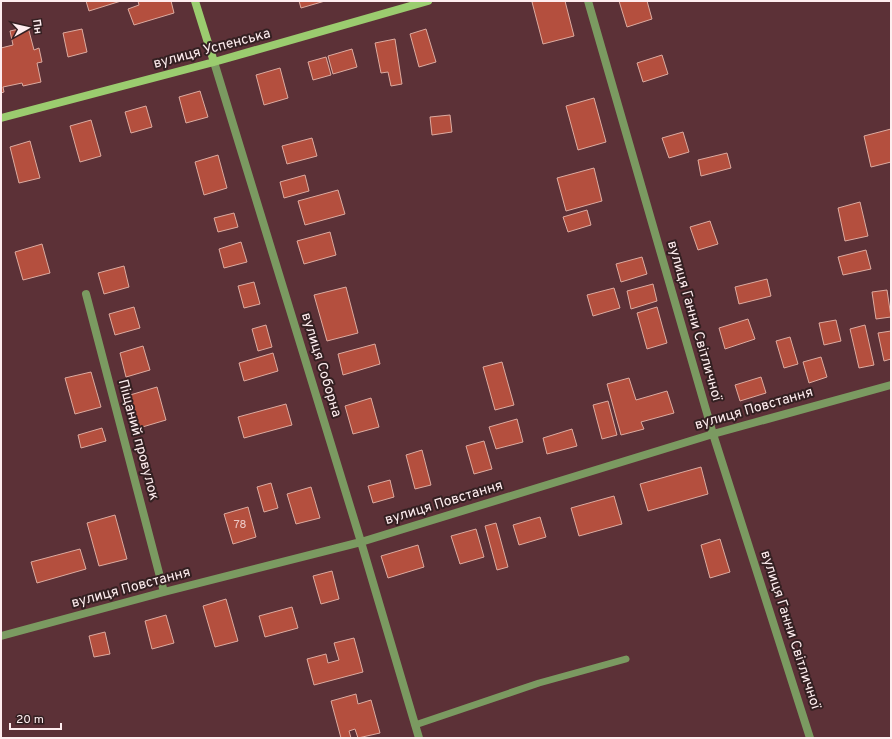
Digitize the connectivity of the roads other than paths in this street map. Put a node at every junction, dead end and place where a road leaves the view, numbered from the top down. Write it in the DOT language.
graph roads {
  1 [pos="195,1"];
  2 [pos="428,1"];
  3 [pos="588,1"];
  4 [pos="214,62"];
  5 [pos="1,118"];
  6 [pos="86,294"];
  7 [pos="891,385"];
  8 [pos="713,434"];
  9 [pos="361,542"];
  10 [pos="164,592"];
  11 [pos="1,636"];
  12 [pos="626,659"];
  13 [pos="415,725"];
  14 [pos="419,738"];
  15 [pos="810,738"];
  1 -- 4 [label="street, вулиця Соборна"];
  2 -- 4 [label="street, вулиця Успенська"];
  3 -- 8 [label="street, вулиця Ганни Світличної"];
  4 -- 5 [label="street, вулиця Успенська"];
  4 -- 9 [label="street, вулиця Соборна"];
  6 -- 10 [label="street, Піщаний провулок"];
  7 -- 8 [label="street, вулиця Повстання"];
  8 -- 9 [label="street, вулиця Повстання"];
  8 -- 15 [label="street, вулиця Ганни Світличної"];
  9 -- 10 [label="street, вулиця Повстання"];
  9 -- 13 [label="street, вулиця Соборна"];
  10 -- 11 [label="street, вулиця Повстання"];
  12 -- 13 [label="lane"];
  13 -- 14 [label="street, вулиця Соборна"];
}
